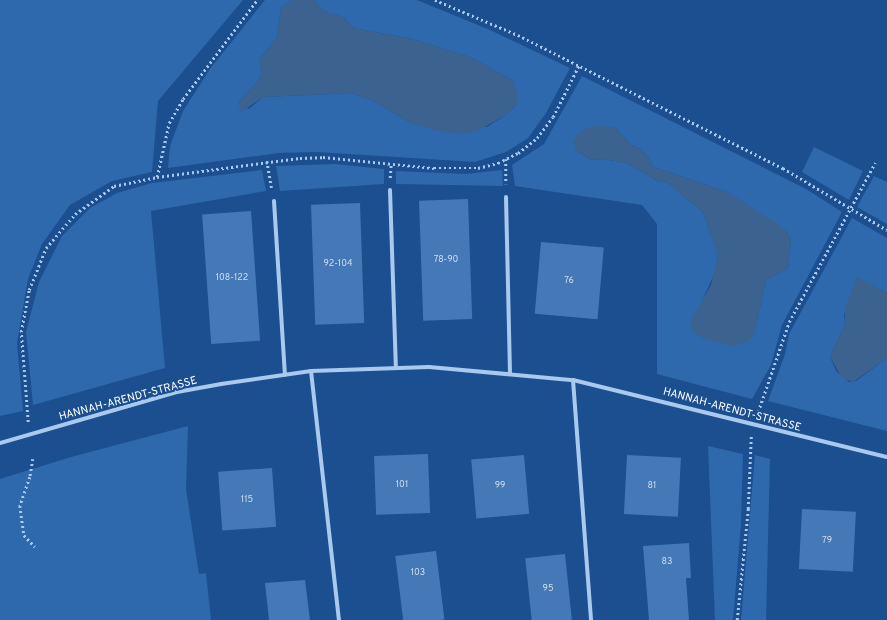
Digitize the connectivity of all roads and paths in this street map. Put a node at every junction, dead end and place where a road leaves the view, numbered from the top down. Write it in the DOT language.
graph roads {
  1 [pos="257,0"];
  2 [pos="435,0"];
  3 [pos="579,65"];
  4 [pos="506,159"];
  5 [pos="267,161"];
  6 [pos="875,163"];
  7 [pos="157,177"];
  8 [pos="390,190"];
  9 [pos="506,197"];
  10 [pos="274,201"];
  11 [pos="851,207"];
  12 [pos="887,230"];
  13 [pos="396,367"];
  14 [pos="311,371"];
  15 [pos="510,373"];
  16 [pos="285,375"];
  17 [pos="573,380"];
  18 [pos="753,426"];
  19 [pos="28,436"];
  20 [pos="0,443"];
  21 [pos="887,457"];
  22 [pos="32,460"];
  23 [pos="35,547"];
  24 [pos="338,620"];
  25 [pos="591,620"];
  26 [pos="737,620"];
  1 -- 7 [label="path"];
  2 -- 3 [label="path"];
  3 -- 4 [label="path"];
  3 -- 11 [label="path"];
  4 -- 5 [label="path"];
  4 -- 9 [label="path"];
  5 -- 7 [label="path"];
  5 -- 10 [label="path"];
  6 -- 11 [label="path"];
  7 -- 19 [label="path"];
  8 -- 13 [label="street"];
  9 -- 15 [label="street"];
  10 -- 16 [label="street"];
  11 -- 12 [label="path"];
  11 -- 18 [label="path"];
  13 -- 14 [label="street, HANNAH-ARENDT-STRASSE"];
  13 -- 15 [label="street, HANNAH-ARENDT-STRASSE"];
  14 -- 16 [label="street, HANNAH-ARENDT-STRASSE"];
  14 -- 24 [label="street"];
  15 -- 17 [label="street, HANNAH-ARENDT-STRASSE"];
  16 -- 19 [label="street, HANNAH-ARENDT-STRASSE"];
  17 -- 18 [label="street, HANNAH-ARENDT-STRASSE"];
  17 -- 25 [label="street"];
  18 -- 21 [label="street, HANNAH-ARENDT-STRASSE"];
  18 -- 26 [label="path"];
  19 -- 20 [label="street, HANNAH-ARENDT-STRASSE"];
  22 -- 23 [label="path"];
}
